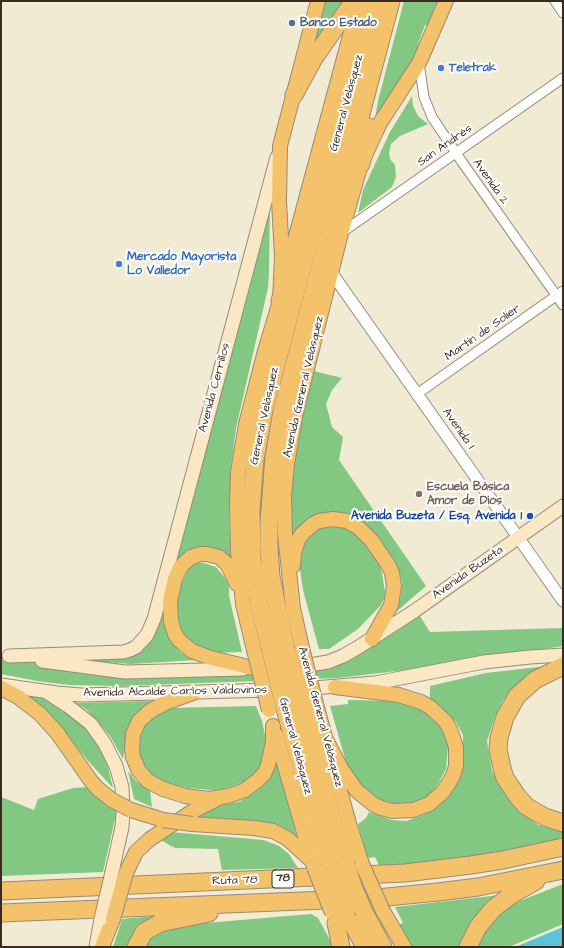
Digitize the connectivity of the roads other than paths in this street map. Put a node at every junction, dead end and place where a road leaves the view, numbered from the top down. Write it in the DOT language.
graph roads {
  1 [pos="318,1"];
  2 [pos="354,1"];
  3 [pos="361,1"];
  4 [pos="374,1"];
  5 [pos="392,1"];
  6 [pos="446,1"];
  7 [pos="555,1"];
  8 [pos="563,13"];
  9 [pos="419,63"];
  10 [pos="563,78"];
  11 [pos="294,95"];
  12 [pos="280,146"];
  13 [pos="456,153"];
  14 [pos="361,164"];
  15 [pos="341,233"];
  16 [pos="332,272"];
  17 [pos="560,294"];
  18 [pos="280,301"];
  19 [pos="563,305"];
  20 [pos="417,394"];
  21 [pos="563,506"];
  22 [pos="518,538"];
  23 [pos="563,601"];
  24 [pos="243,604"];
  25 [pos="293,608"];
  26 [pos="372,639"];
  27 [pos="278,649"];
  28 [pos="5,656"];
  29 [pos="563,656"];
  30 [pos="563,666"];
  31 [pos="257,668"];
  32 [pos="1,685"];
  33 [pos="335,687"];
  34 [pos="1,688"];
  35 [pos="45,691"];
  36 [pos="193,693"];
  37 [pos="310,708"];
  38 [pos="277,709"];
  39 [pos="274,726"];
  40 [pos="324,736"];
  41 [pos="219,798"];
  42 [pos="563,823"];
  43 [pos="563,846"];
  44 [pos="354,864"];
  45 [pos="319,865"];
  46 [pos="560,871"];
  47 [pos="119,873"];
  48 [pos="1,891"];
  49 [pos="245,903"];
  50 [pos="1,913"];
  51 [pos="338,916"];
  52 [pos="107,919"];
  53 [pos="96,947"];
  54 [pos="102,947"];
  55 [pos="136,947"];
  56 [pos="341,947"];
  57 [pos="350,947"];
  58 [pos="365,947"];
  59 [pos="383,947"];
  60 [pos="404,947"];
  61 [pos="468,947"];
  1 -- 11 [label="main road, Avenida Cerrillos"];
  2 -- 11 [label="highway"];
  3 -- 18 [label="highway"];
  4 -- 27 [label="highway, General Velásquez"];
  5 -- 14 [label="highway"];
  5 -- 27 [label="highway, General Velásquez"];
  6 -- 9 [label="main road, Avenida General Velásquez"];
  7 -- 8 [label="street"];
  9 -- 13 [label="street, Avenida 2"];
  9 -- 14 [label="main road, Avenida General Velásquez"];
  10 -- 13 [label="street, San Andrés"];
  11 -- 12 [label="main road, Avenida Cerrillos"];
  12 -- 18 [label="main road"];
  12 -- 28 [label="main road, Avenida Cerrillos"];
  13 -- 15 [label="street, San Andrés"];
  13 -- 17 [label="street, Avenida 2"];
  14 -- 15 [label="main road, Avenida General Velásquez"];
  15 -- 16 [label="main road, Avenida General Velásquez"];
  16 -- 20 [label="street, Avenida 1"];
  16 -- 25 [label="main road, Avenida General Velásquez"];
  17 -- 19 [label="street, Avenida 2"];
  17 -- 20 [label="street, Martín de Solier"];
  18 -- 24 [label="main road"];
  20 -- 22 [label="street, Avenida 1"];
  21 -- 22 [label="main road, Avenida Buzeta"];
  22 -- 23 [label="street, Avenida 1"];
  22 -- 26 [label="main road, Avenida Buzeta"];
  24 -- 27 [label="main road"];
  24 -- 31 [label="main road"];
  25 -- 26 [label="main road"];
  25 -- 27 [label="main road, Avenida General Velásquez"];
  26 -- 31 [label="main road, Avenida Alcalde Carlos Valdovinos"];
  27 -- 37 [label="highway, General Velásquez, bridge"];
  27 -- 38 [label="highway, General Velásquez, bridge"];
  28 -- 31 [label="main road, Avenida Alcalde Carlos Valdovinos"];
  29 -- 33 [label="main road, Avenida Alcalde Carlos Valdovinos"];
  30 -- 42 [label="highway"];
  32 -- 35 [label="main road, Avenida Alcalde Carlos Valdovinos"];
  33 -- 36 [label="main road, Avenida Alcalde Carlos Valdovinos"];
  33 -- 40 [label="main road"];
  34 -- 45 [label="main road, bridge"];
  35 -- 36 [label="main road, Avenida Alcalde Carlos Valdovinos"];
  35 -- 47 [label="main road"];
  36 -- 41 [label="main road"];
  37 -- 40 [label="main road, Avenida General Velásquez"];
  37 -- 44 [label="highway, General Velásquez"];
  38 -- 39 [label="main road"];
  38 -- 45 [label="highway, General Velásquez"];
  39 -- 41 [label="main road"];
  39 -- 45 [label="main road"];
  40 -- 44 [label="main road, Avenida General Velásquez"];
  41 -- 47 [label="main road"];
  43 -- 48 [label="highway, Ruta 78 / 78"];
  44 -- 59 [label="highway, General Velásquez, bridge"];
  44 -- 60 [label="main road, Avenida General Velásquez, bridge"];
  45 -- 51 [label="highway, General Velásquez, bridge"];
  46 -- 49 [label="highway, Ruta 78 / 78"];
  46 -- 61 [label="highway"];
  47 -- 52 [label="main road, bridge"];
  49 -- 50 [label="highway, Ruta 78 / 78"];
  49 -- 55 [label="highway"];
  51 -- 56 [label="highway"];
  51 -- 57 [label="main road"];
  51 -- 58 [label="highway, General Velásquez"];
  52 -- 53 [label="main road"];
  52 -- 54 [label="main road"];
}
